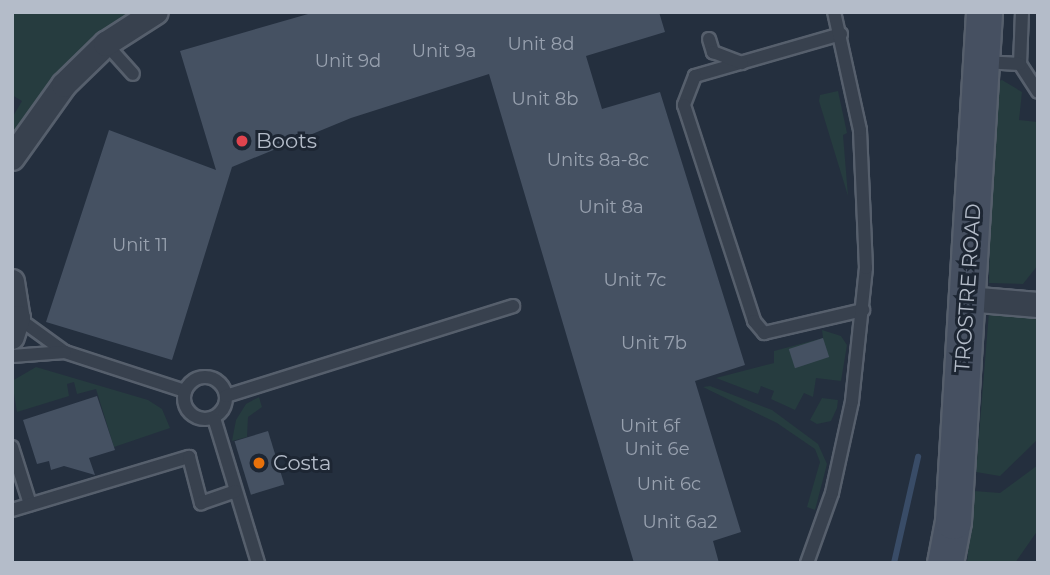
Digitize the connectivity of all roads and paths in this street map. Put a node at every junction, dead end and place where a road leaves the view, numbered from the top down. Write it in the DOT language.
graph roads {
  1 [pos="156,12"];
  2 [pos="834,12"];
  3 [pos="984,12"];
  4 [pos="1022,12"];
  5 [pos="841,34"];
  6 [pos="709,39"];
  7 [pos="106,44"];
  8 [pos="983,62"];
  9 [pos="742,63"];
  10 [pos="1020,64"];
  11 [pos="133,74"];
  12 [pos="1038,92"];
  13 [pos="14,160"];
  14 [pos="12,282"];
  15 [pos="967,299"];
  16 [pos="1038,305"];
  17 [pos="513,306"];
  18 [pos="863,310"];
  19 [pos="15,328"];
  20 [pos="65,352"];
  21 [pos="12,356"];
  22 [pos="184,391"];
  23 [pos="226,396"];
  24 [pos="214,418"];
  25 [pos="12,447"];
  26 [pos="235,491"];
  27 [pos="30,504"];
  28 [pos="12,510"];
  29 [pos="258,563"];
  30 [pos="807,563"];
  31 [pos="945,563"];
  1 -- 7 [label="street"];
  2 -- 5 [label="lane"];
  3 -- 8 [label="main road, TROSTRE ROAD"];
  4 -- 10 [label="lane"];
  5 -- 9 [label="lane"];
  5 -- 18 [label="lane"];
  6 -- 9 [label="lane"];
  7 -- 11 [label="lane"];
  7 -- 13 [label="street"];
  8 -- 10 [label="lane"];
  8 -- 15 [label="main road, TROSTRE ROAD"];
  9 -- 18 [label="lane"];
  10 -- 12 [label="lane"];
  14 -- 19 [label="street"];
  15 -- 16 [label="street"];
  15 -- 31 [label="main road, TROSTRE ROAD"];
  17 -- 23 [label="lane"];
  18 -- 30 [label="lane"];
  19 -- 20 [label="lane"];
  20 -- 21 [label="lane"];
  20 -- 22 [label="lane"];
  22 -- 23 [label="lane"];
  22 -- 24 [label="lane"];
  23 -- 24 [label="lane"];
  24 -- 26 [label="lane"];
  25 -- 27 [label="lane"];
  26 -- 27 [label="lane"];
  26 -- 29 [label="lane"];
  27 -- 28 [label="lane"];
}
